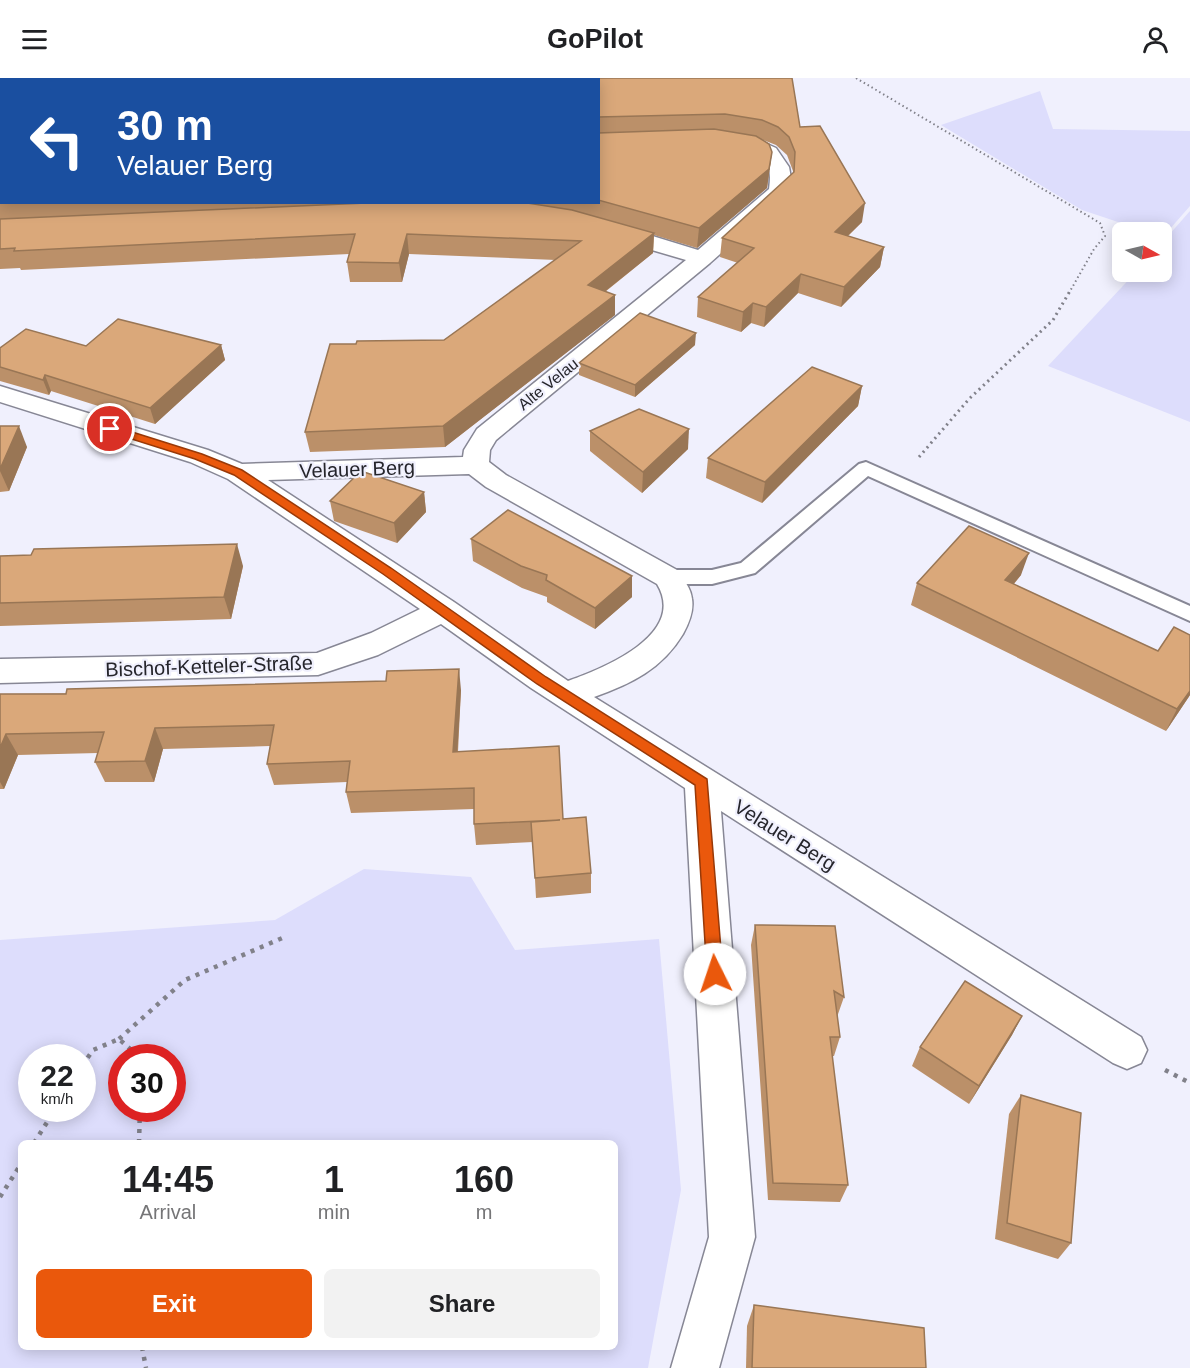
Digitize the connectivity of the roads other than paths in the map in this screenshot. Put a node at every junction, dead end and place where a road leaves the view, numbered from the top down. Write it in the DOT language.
graph roads {
  1 [pos="710,141"];
  2 [pos="590,224"];
  3 [pos="702,258"];
  4 [pos="0,394"];
  5 [pos="475,465"];
  6 [pos="238,472"];
  7 [pos="667,577"];
  8 [pos="442,609"];
  9 [pos="1190,614"];
  10 [pos="0,671"];
  11 [pos="567,694"];
  12 [pos="702,783"];
  13 [pos="1127,1050"];
  14 [pos="695,1368"];
  1 -- 3 [label="street, Alte Velau"];
  2 -- 3 [label="street"];
  3 -- 5 [label="street, Alte Velau"];
  4 -- 6 [label="street, Velauer Berg"];
  5 -- 6 [label="street, Velauer Berg"];
  5 -- 7 [label="street"];
  6 -- 8 [label="street, Velauer Berg"];
  7 -- 9 [label="lane"];
  7 -- 11 [label="street"];
  8 -- 10 [label="street, Bischof-Ketteler-Straße"];
  8 -- 11 [label="street, Velauer Berg"];
  11 -- 12 [label="street, Velauer Berg"];
  12 -- 13 [label="street, Velauer Berg"];
  12 -- 14 [label="street"];
}
